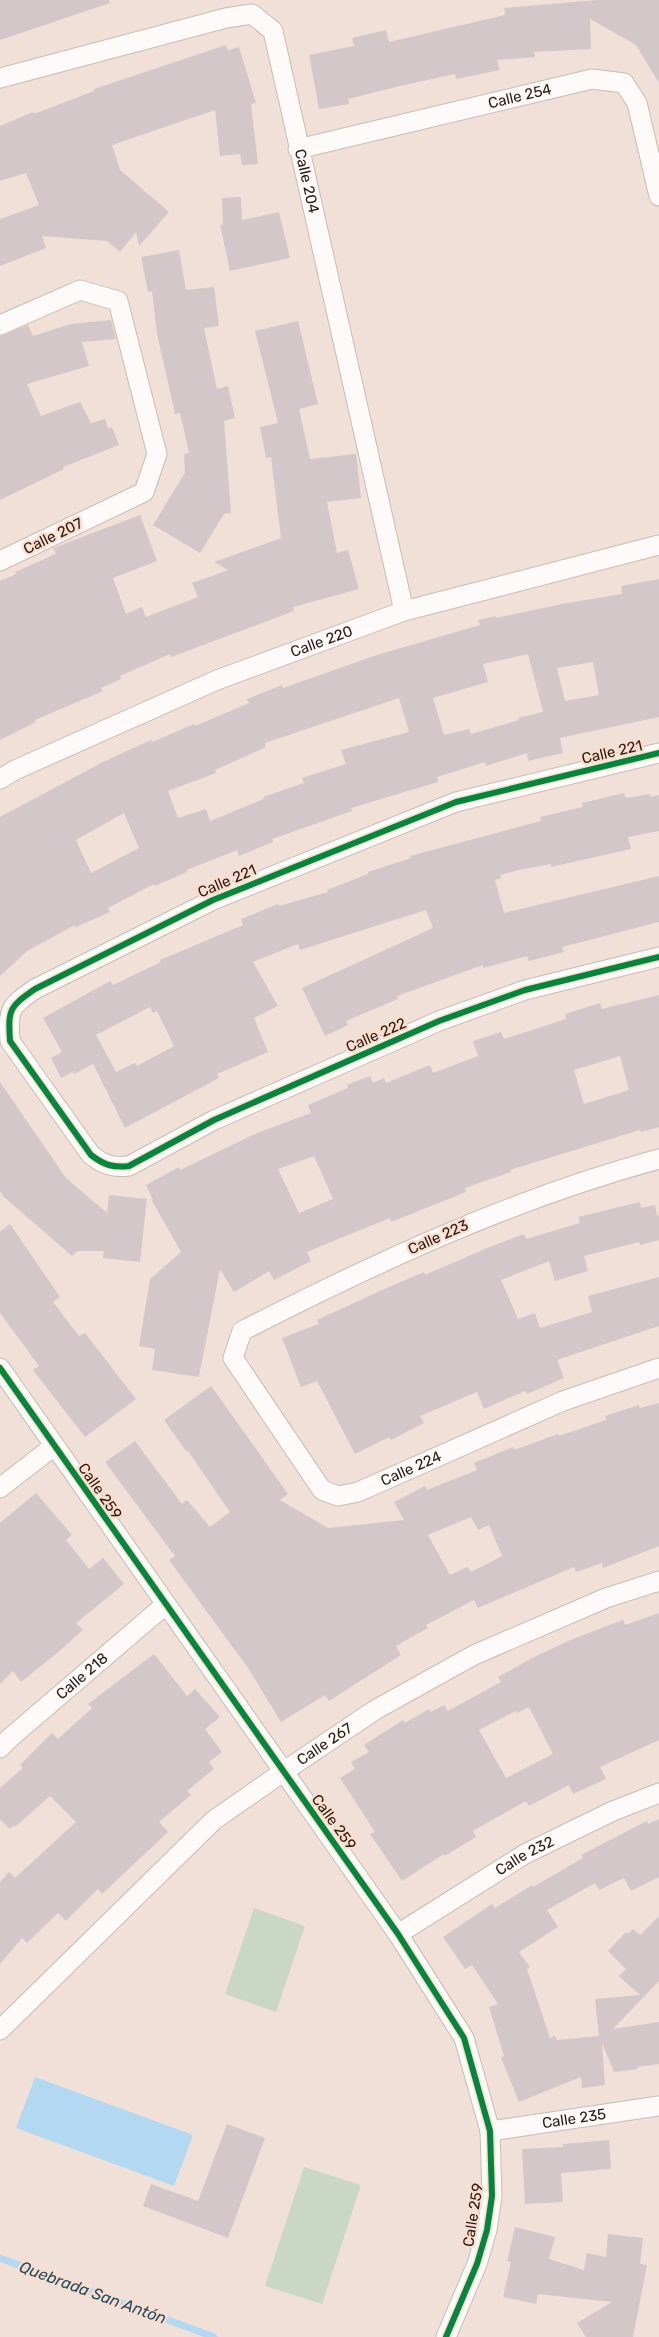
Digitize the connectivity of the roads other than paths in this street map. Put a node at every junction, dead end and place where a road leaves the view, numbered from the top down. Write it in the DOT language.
graph roads {
  1 [pos="0,78"];
  2 [pos="298,149"];
  3 [pos="659,196"];
  4 [pos="0,326"];
  5 [pos="659,545"];
  6 [pos="0,561"];
  7 [pos="404,612"];
  8 [pos="659,753"];
  9 [pos="0,779"];
  10 [pos="659,957"];
  11 [pos="659,1159"];
  12 [pos="115,1168"];
  13 [pos="236,1346"];
  14 [pos="0,1368"];
  15 [pos="659,1368"];
  16 [pos="54,1446"];
  17 [pos="0,1488"];
  18 [pos="659,1581"];
  19 [pos="166,1606"];
  20 [pos="0,1748"];
  21 [pos="283,1772"];
  22 [pos="659,1793"];
  23 [pos="398,1934"];
  24 [pos="0,2030"];
  25 [pos="659,2106"];
  26 [pos="490,2131"];
  27 [pos="446,2337"];
  1 -- 2 [label="street, Calle 204"];
  2 -- 3 [label="street, Calle 254"];
  2 -- 7 [label="street, Calle 204"];
  4 -- 6 [label="street, Calle 207"];
  5 -- 7 [label="street, Calle 220"];
  7 -- 9 [label="street, Calle 220"];
  8 -- 12 [label="street, Calle 221"];
  10 -- 12 [label="street, Calle 222"];
  11 -- 13 [label="street, Calle 223"];
  13 -- 15 [label="street, Calle 224"];
  14 -- 16 [label="street, Calle 259"];
  16 -- 17 [label="street"];
  16 -- 19 [label="street, Calle 259"];
  18 -- 21 [label="street, Calle 267"];
  19 -- 20 [label="street, Calle 218"];
  19 -- 21 [label="street, Calle 259"];
  21 -- 23 [label="street, Calle 259"];
  21 -- 24 [label="street, Calle 267"];
  22 -- 23 [label="street, Calle 232"];
  23 -- 26 [label="street, Calle 259"];
  25 -- 26 [label="street, Calle 235"];
  26 -- 27 [label="street, Calle 259"];
}
